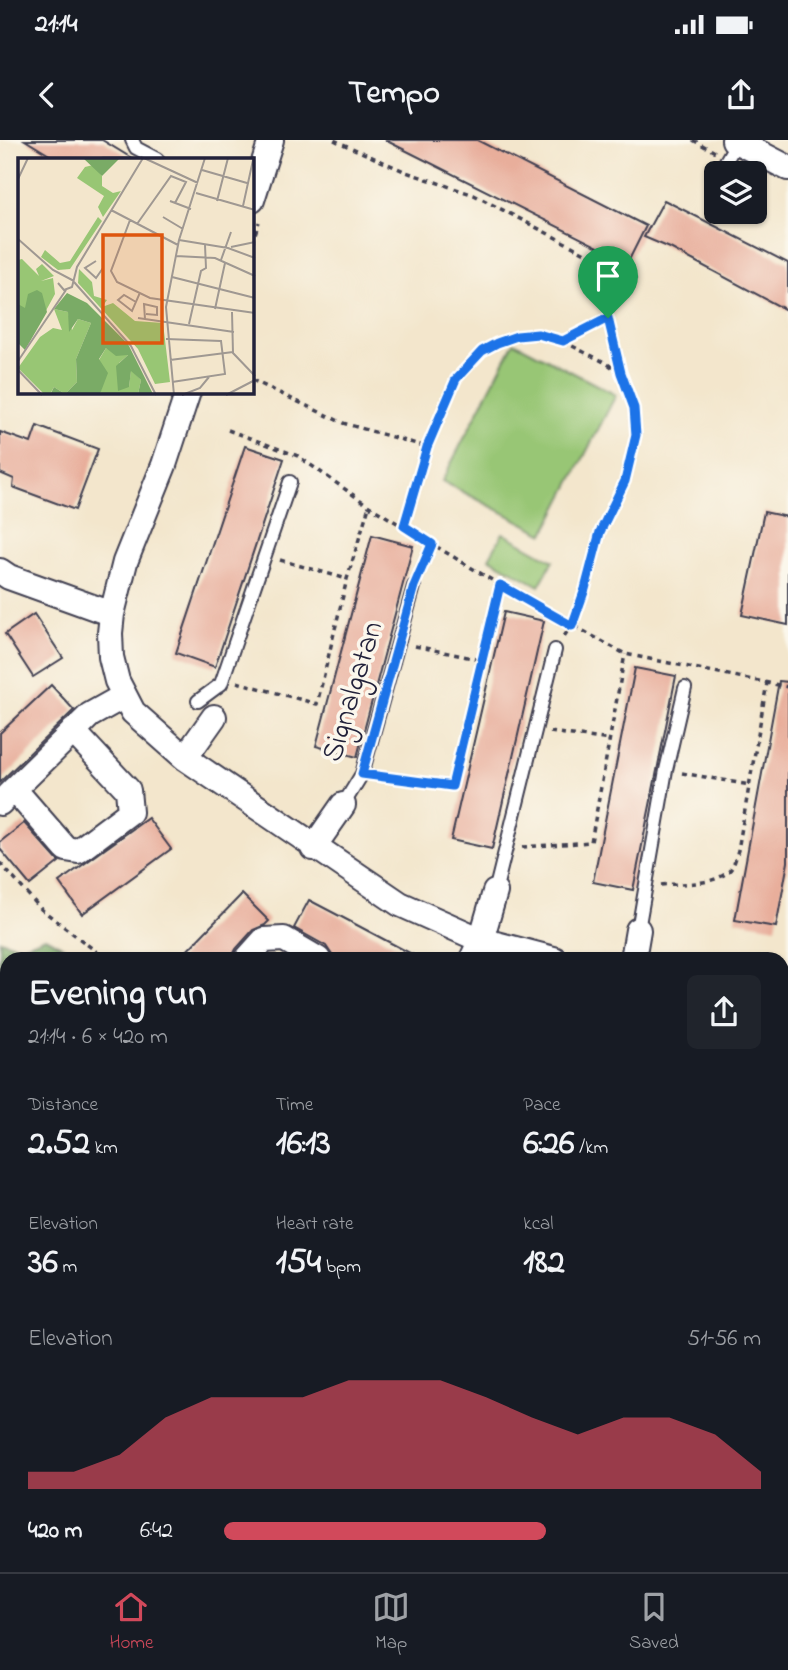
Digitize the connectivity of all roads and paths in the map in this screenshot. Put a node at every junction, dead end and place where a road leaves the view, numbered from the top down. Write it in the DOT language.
graph roads {
  1 [pos="132,140"];
  2 [pos="271,140"];
  3 [pos="334,140"];
  4 [pos="735,141"];
  5 [pos="156,158"];
  6 [pos="725,161"];
  7 [pos="788,168"];
  8 [pos="254,194"];
  9 [pos="608,318"];
  10 [pos="563,341"];
  11 [pos="621,373"];
  12 [pos="254,381"];
  13 [pos="187,394"];
  14 [pos="228,430"];
  15 [pos="427,447"];
  16 [pos="290,482"];
  17 [pos="369,506"];
  18 [pos="404,526"];
  19 [pos="432,544"];
  20 [pos="265,556"];
  21 [pos="347,579"];
  22 [pos="3,581"];
  23 [pos="500,585"];
  24 [pos="414,586"];
  25 [pos="112,614"];
  26 [pos="572,626"];
  27 [pos="399,643"];
  28 [pos="555,650"];
  29 [pos="625,654"];
  30 [pos="482,660"];
  31 [pos="223,678"];
  32 [pos="766,683"];
  33 [pos="788,687"];
  34 [pos="685,688"];
  35 [pos="124,696"];
  36 [pos="206,709"];
  37 [pos="534,730"];
  38 [pos="73,731"];
  39 [pos="610,740"];
  40 [pos="184,758"];
  41 [pos="666,770"];
  42 [pos="362,774"];
  43 [pos="750,785"];
  44 [pos="7,796"];
  45 [pos="343,805"];
  46 [pos="313,848"];
  47 [pos="506,849"];
  48 [pos="0,863"];
  49 [pos="646,886"];
  50 [pos="495,892"];
  51 [pos="638,930"];
  52 [pos="476,949"];
  53 [pos="97,952"];
  54 [pos="253,952"];
  55 [pos="306,952"];
  56 [pos="499,952"];
  57 [pos="634,952"];
  1 -- 5 [label="lane"];
  2 -- 8 [label="street"];
  3 -- 9 [label="path"];
  4 -- 6 [label="lane"];
  4 -- 7 [label="street"];
  9 -- 10 [label="path"];
  9 -- 11 [label="path"];
  10 -- 11 [label="path"];
  10 -- 15 [label="path"];
  11 -- 26 [label="path"];
  12 -- 15 [label="path"];
  13 -- 25 [label="street"];
  14 -- 17 [label="path"];
  15 -- 18 [label="path"];
  16 -- 20 [label="lane"];
  17 -- 18 [label="path"];
  17 -- 21 [label="path"];
  18 -- 19 [label="path"];
  19 -- 23 [label="path"];
  19 -- 24 [label="path"];
  20 -- 21 [label="path"];
  20 -- 31 [label="lane"];
  21 -- 31 [label="path"];
  22 -- 25 [label="street"];
  23 -- 26 [label="path"];
  23 -- 30 [label="path"];
  24 -- 27 [label="lane, Signalgatan"];
  25 -- 35 [label="street"];
  26 -- 29 [label="path"];
  27 -- 30 [label="path"];
  27 -- 42 [label="lane, Signalgatan"];
  28 -- 37 [label="lane"];
  29 -- 32 [label="path"];
  29 -- 39 [label="path"];
  30 -- 42 [label="path"];
  31 -- 36 [label="lane"];
  32 -- 33 [label="path"];
  32 -- 43 [label="path"];
  34 -- 41 [label="lane"];
  35 -- 38 [label="street"];
  35 -- 40 [label="street"];
  36 -- 40 [label="street"];
  37 -- 39 [label="path"];
  37 -- 47 [label="lane"];
  38 -- 44 [label="street"];
  38 -- 44 [label="street"];
  39 -- 47 [label="path"];
  40 -- 46 [label="street"];
  41 -- 43 [label="path"];
  41 -- 49 [label="lane"];
  42 -- 45 [label="lane, Signalgatan"];
  43 -- 49 [label="path"];
  45 -- 46 [label="street, Signalgatan"];
  46 -- 52 [label="street"];
  47 -- 50 [label="lane"];
  48 -- 53 [label="path"];
  49 -- 51 [label="lane"];
  50 -- 52 [label="street"];
  51 -- 57 [label="street"];
  52 -- 56 [label="street"];
  54 -- 55 [label="street"];
}
